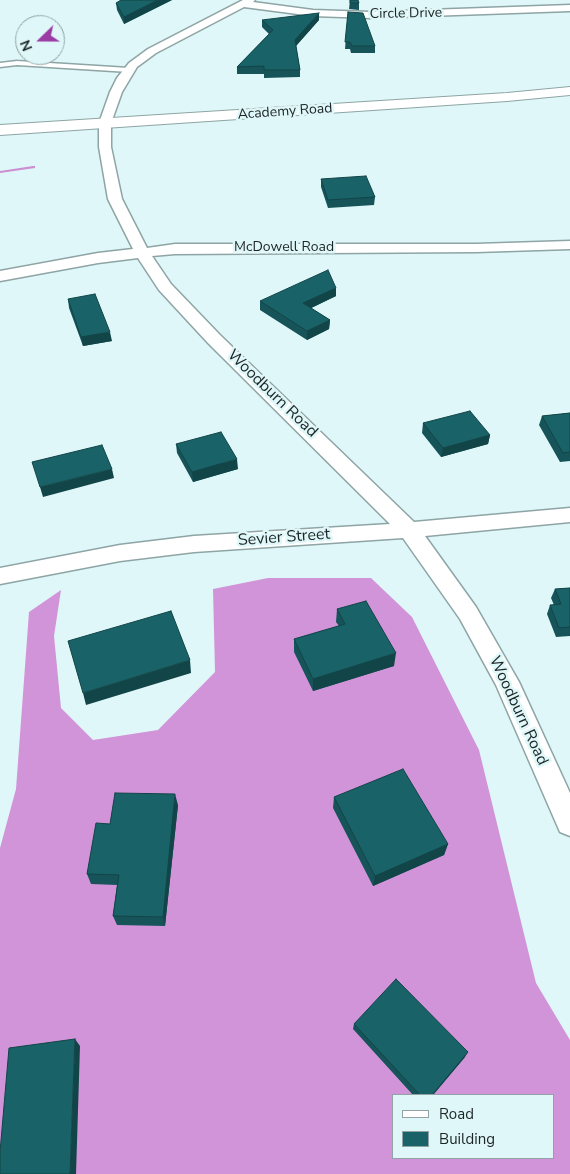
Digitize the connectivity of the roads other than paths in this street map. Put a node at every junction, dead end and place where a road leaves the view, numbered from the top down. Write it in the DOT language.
graph roads {
  1 [pos="247,2"];
  2 [pos="570,8"];
  3 [pos="0,64"];
  4 [pos="129,70"];
  5 [pos="570,91"];
  6 [pos="105,123"];
  7 [pos="0,130"];
  8 [pos="570,245"];
  9 [pos="142,252"];
  10 [pos="0,276"];
  11 [pos="570,515"];
  12 [pos="409,530"];
  13 [pos="0,576"];
  14 [pos="570,823"];
  1 -- 2 [label="street, Circle Drive"];
  1 -- 4 [label="street, Woodburn Road"];
  3 -- 4 [label="lane"];
  4 -- 6 [label="street, Woodburn Road"];
  5 -- 6 [label="main road, Academy Road"];
  6 -- 7 [label="main road, Academy Road"];
  6 -- 9 [label="street, Woodburn Road"];
  8 -- 9 [label="street, McDowell Road"];
  9 -- 10 [label="street, McDowell Road"];
  9 -- 12 [label="street, Woodburn Road"];
  11 -- 12 [label="street, Sevier Street"];
  12 -- 13 [label="street, Sevier Street"];
  12 -- 14 [label="street, Woodburn Road"];
}
